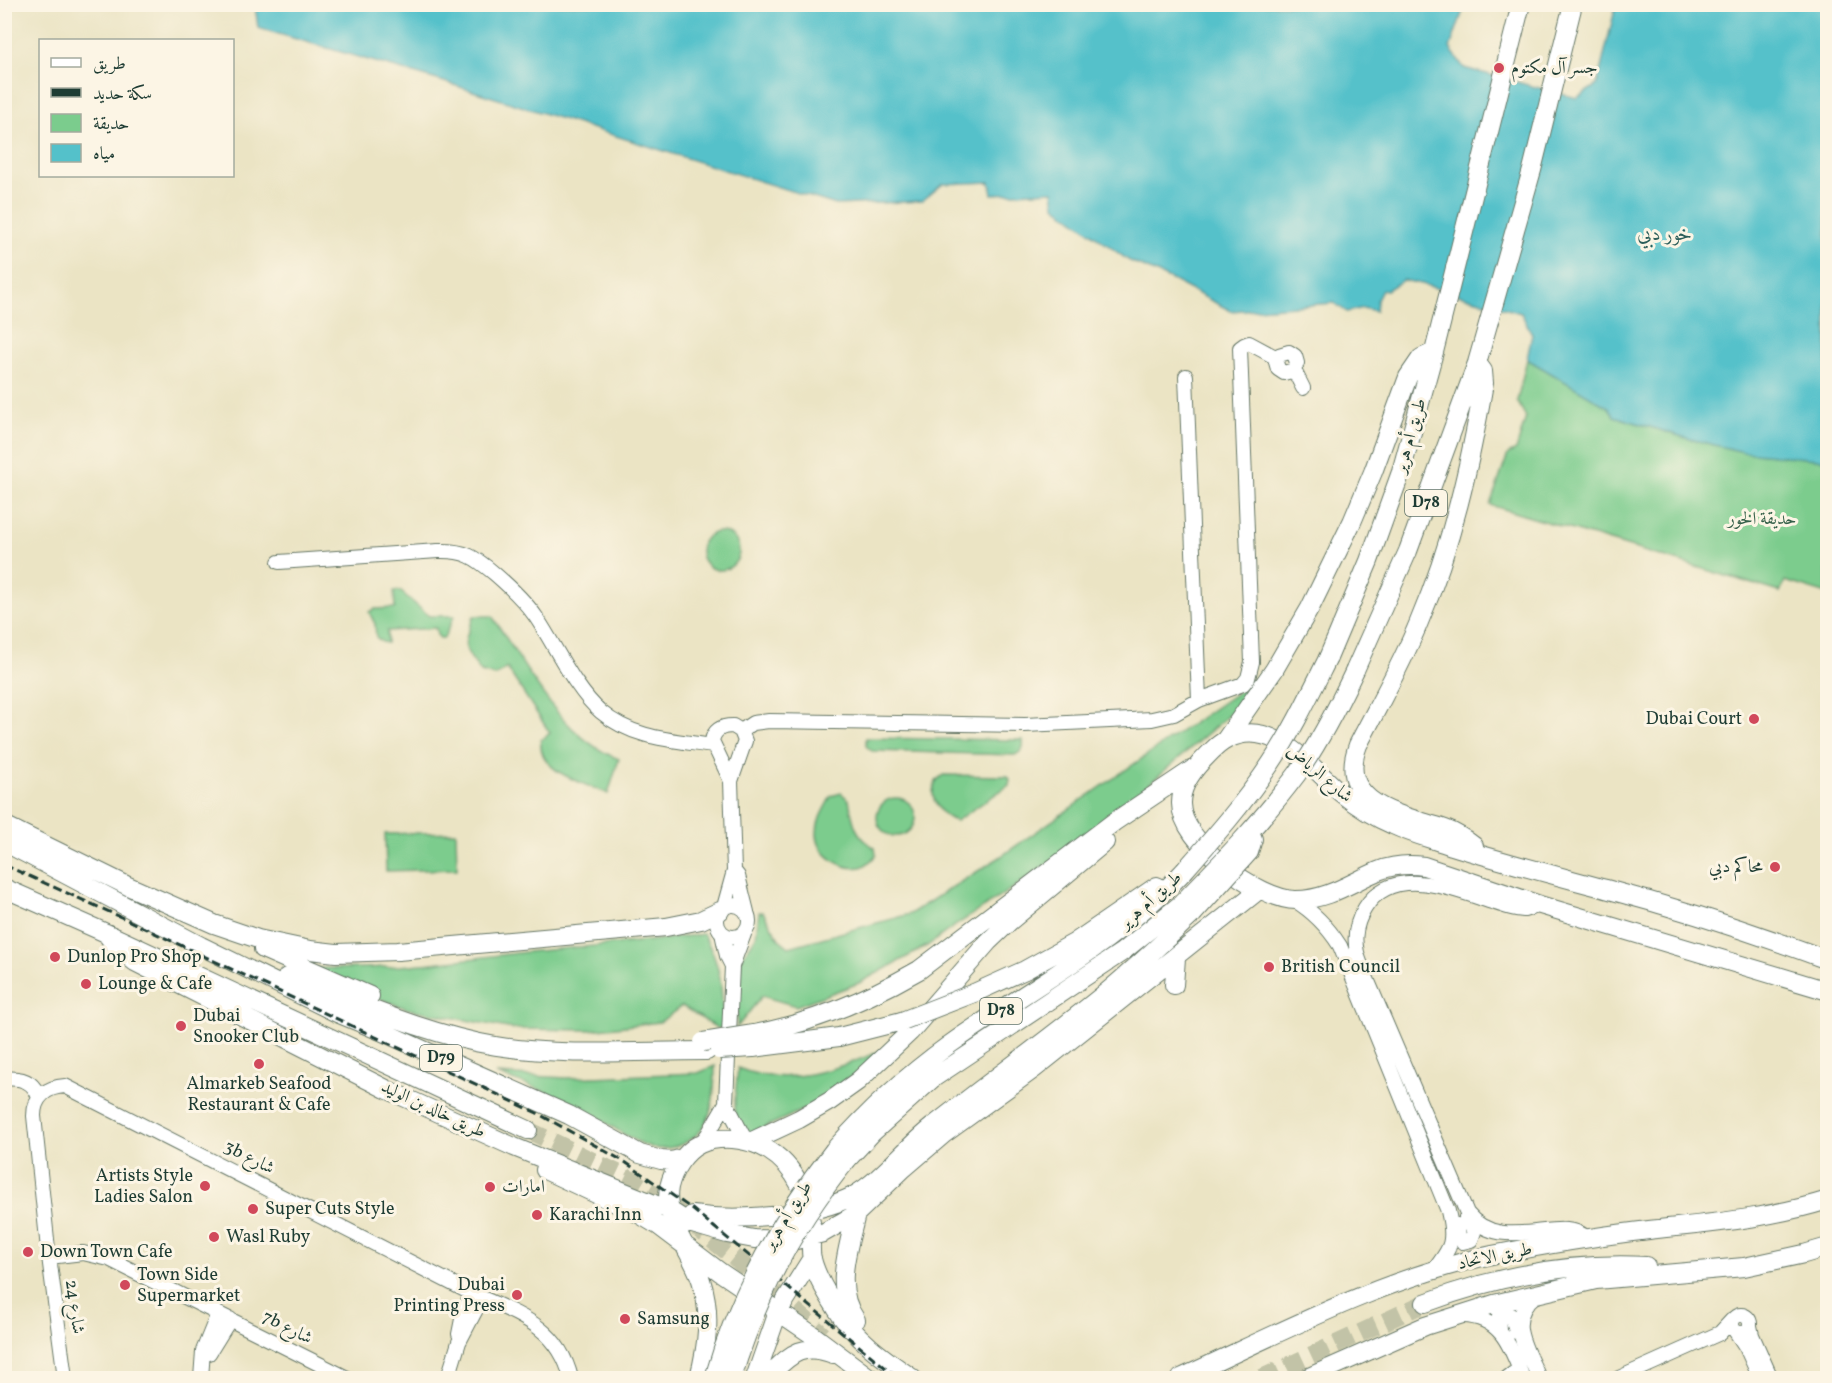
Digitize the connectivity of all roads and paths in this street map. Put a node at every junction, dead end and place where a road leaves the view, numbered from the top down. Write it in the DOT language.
graph roads {
  1 [pos="1521,4"];
  2 [pos="1573,4"];
  3 [pos="1434,352"];
  4 [pos="1477,363"];
  5 [pos="1186,376"];
  6 [pos="1303,388"];
  7 [pos="279,562"];
  8 [pos="1199,700"];
  9 [pos="741,731"];
  10 [pos="1226,739"];
  11 [pos="713,746"];
  12 [pos="1197,767"];
  13 [pos="731,781"];
  14 [pos="1114,822"];
  15 [pos="4,825"];
  16 [pos="4,842"];
  17 [pos="1484,856"];
  18 [pos="734,871"];
  19 [pos="1180,875"];
  20 [pos="4,888"];
  21 [pos="1259,890"];
  22 [pos="1294,900"];
  23 [pos="1540,906"];
  24 [pos="722,909"];
  25 [pos="1187,909"];
  26 [pos="747,912"];
  27 [pos="213,924"];
  28 [pos="106,933"];
  29 [pos="722,933"];
  30 [pos="744,934"];
  31 [pos="201,946"];
  32 [pos="1176,958"];
  33 [pos="1827,960"];
  34 [pos="732,966"];
  35 [pos="1174,985"];
  36 [pos="1827,991"];
  37 [pos="439,1032"];
  38 [pos="754,1041"];
  39 [pos="4,1079"];
  40 [pos="39,1098"];
  41 [pos="726,1103"];
  42 [pos="528,1130"];
  43 [pos="748,1142"];
  44 [pos="699,1144"];
  45 [pos="514,1147"];
  46 [pos="841,1155"];
  47 [pos="683,1158"];
  48 [pos="1827,1200"];
  49 [pos="1463,1207"];
  50 [pos="809,1209"];
  51 [pos="1448,1211"];
  52 [pos="672,1212"];
  53 [pos="856,1214"];
  54 [pos="811,1237"];
  55 [pos="1588,1239"];
  56 [pos="686,1246"];
  57 [pos="1827,1247"];
  58 [pos="48,1253"];
  59 [pos="812,1258"];
  60 [pos="1433,1271"];
  61 [pos="1683,1271"];
  62 [pos="477,1295"];
  63 [pos="1536,1295"];
  64 [pos="1425,1303"];
  65 [pos="778,1312"];
  66 [pos="1452,1316"];
  67 [pos="224,1317"];
  68 [pos="1735,1328"];
  69 [pos="1500,1330"];
  70 [pos="1522,1340"];
  71 [pos="846,1359"];
  72 [pos="893,1365"];
  73 [pos="1521,1374"];
  74 [pos="65,1378"];
  75 [pos="201,1378"];
  76 [pos="206,1378"];
  77 [pos="347,1378"];
  78 [pos="448,1378"];
  79 [pos="571,1378"];
  80 [pos="699,1378"];
  81 [pos="714,1378"];
  82 [pos="732,1378"];
  83 [pos="754,1378"];
  84 [pos="766,1378"];
  85 [pos="870,1378"];
  86 [pos="912,1378"];
  87 [pos="1181,1378"];
  88 [pos="1307,1378"];
  89 [pos="1507,1378"];
  90 [pos="1539,1378"];
  91 [pos="1619,1378"];
  92 [pos="1760,1378"];
  93 [pos="1771,1378"];
  1 -- 3 [label="main road, طريق أم هرير / D78"];
  2 -- 4 [label="main road, طريق أم هرير / D78"];
  3 -- 10 [label="main road"];
  3 -- 19 [label="main road, طريق أم هرير / D78, bridge"];
  4 -- 17 [label="main road"];
  4 -- 25 [label="main road, طريق أم هرير / D78, bridge"];
  5 -- 8 [label="street"];
  6 -- 8 [label="street"];
  7 -- 11 [label="street"];
  8 -- 9 [label="street"];
  9 -- 11 [label="street"];
  9 -- 13 [label="street"];
  10 -- 12 [label="main road"];
  10 -- 17 [label="main road, شارع الرياض"];
  11 -- 13 [label="street"];
  12 -- 14 [label="main road"];
  12 -- 21 [label="main road"];
  13 -- 18 [label="street"];
  14 -- 38 [label="main road"];
  14 -- 43 [label="main road"];
  15 -- 27 [label="main road"];
  16 -- 31 [label="main road, D79"];
  17 -- 33 [label="main road, شارع الرياض"];
  18 -- 24 [label="street"];
  18 -- 26 [label="street"];
  19 -- 38 [label="main road, bridge"];
  19 -- 46 [label="main road, طريق أم هرير / D78"];
  20 -- 28 [label="main road, طريق خالد بن الوليد"];
  21 -- 22 [label="main road"];
  21 -- 32 [label="main road"];
  22 -- 23 [label="main road"];
  22 -- 51 [label="street"];
  23 -- 36 [label="main road"];
  23 -- 49 [label="street"];
  24 -- 26 [label="street"];
  24 -- 27 [label="main road"];
  24 -- 29 [label="street"];
  25 -- 46 [label="main road, طريق أم هرير / D78"];
  25 -- 50 [label="main road"];
  26 -- 30 [label="street"];
  27 -- 37 [label="main road"];
  28 -- 42 [label="main road"];
  28 -- 45 [label="main road, طريق خالد بن الوليد"];
  29 -- 30 [label="street"];
  29 -- 34 [label="street"];
  30 -- 34 [label="street"];
  31 -- 37 [label="main road"];
  31 -- 47 [label="main road, D79"];
  32 -- 35 [label="main road"];
  32 -- 53 [label="main road"];
  34 -- 41 [label="street"];
  37 -- 38 [label="main road, bridge"];
  39 -- 40 [label="street"];
  40 -- 58 [label="street, شارع 24"];
  40 -- 62 [label="street, 3b شارع"];
  41 -- 43 [label="street"];
  41 -- 44 [label="street"];
  43 -- 44 [label="main road"];
  43 -- 50 [label="main road"];
  44 -- 47 [label="main road"];
  45 -- 52 [label="main road"];
  45 -- 56 [label="main road, طريق خالد بن الوليد"];
  46 -- 81 [label="main road, طريق أم هرير / D78, bridge"];
  46 -- 82 [label="main road, طريق أم هرير / D78, bridge"];
  47 -- 52 [label="main road"];
  48 -- 55 [label="main road, طريق الاتحاد"];
  49 -- 51 [label="street"];
  49 -- 55 [label="street"];
  50 -- 52 [label="main road"];
  50 -- 54 [label="main road"];
  51 -- 60 [label="street"];
  52 -- 54 [label="main road"];
  52 -- 56 [label="main road"];
  53 -- 54 [label="main road"];
  53 -- 72 [label="main road"];
  54 -- 59 [label="main road"];
  55 -- 60 [label="main road, طريق الاتحاد"];
  56 -- 65 [label="main road, طريق خالد بن الوليد"];
  56 -- 80 [label="main road"];
  57 -- 61 [label="main road"];
  58 -- 67 [label="street, 7b شارع"];
  58 -- 74 [label="street, شارع 24"];
  59 -- 65 [label="main road"];
  59 -- 72 [label="main road"];
  60 -- 87 [label="main road, طريق الاتحاد"];
  61 -- 63 [label="main road"];
  61 -- 64 [label="main road"];
  62 -- 78 [label="street"];
  62 -- 79 [label="street, 3b شارع"];
  63 -- 66 [label="main road"];
  63 -- 70 [label="street"];
  65 -- 71 [label="main road, طريق خالد بن الوليد"];
  65 -- 83 [label="main road"];
  66 -- 69 [label="street"];
  66 -- 88 [label="main road"];
  67 -- 75 [label="street"];
  67 -- 76 [label="street"];
  67 -- 77 [label="street, 7b شارع"];
  68 -- 91 [label="street"];
  68 -- 92 [label="street"];
  68 -- 93 [label="street"];
  69 -- 70 [label="street"];
  69 -- 73 [label="street"];
  70 -- 90 [label="street"];
  71 -- 84 [label="main road"];
  71 -- 85 [label="main road, طريق خالد بن الوليد"];
  72 -- 86 [label="main road"];
  73 -- 89 [label="street"];
}
